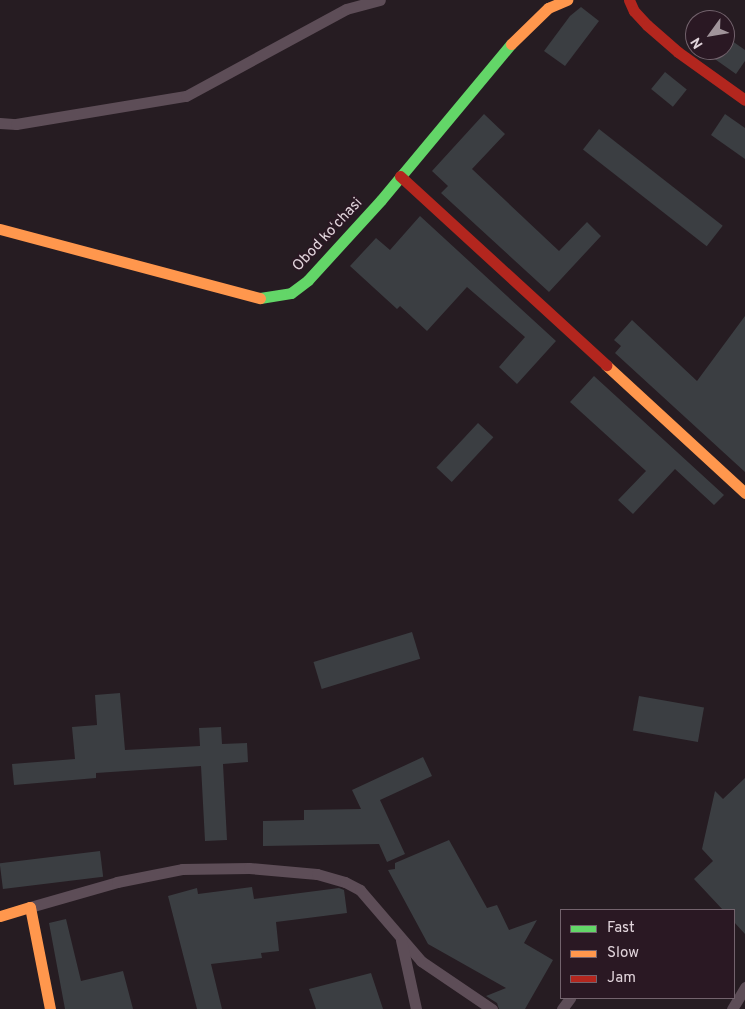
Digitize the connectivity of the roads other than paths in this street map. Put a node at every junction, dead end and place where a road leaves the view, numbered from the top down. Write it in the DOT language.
graph roads {
  1 [pos="380,0"];
  2 [pos="567,0"];
  3 [pos="629,0"];
  4 [pos="745,100"];
  5 [pos="0,123"];
  6 [pos="400,176"];
  7 [pos="0,229"];
  8 [pos="745,492"];
  9 [pos="30,907"];
  10 [pos="0,916"];
  11 [pos="400,938"];
  12 [pos="745,987"];
  13 [pos="50,1009"];
  14 [pos="416,1009"];
  15 [pos="492,1009"];
  16 [pos="732,1009"];
  1 -- 5 [label="lane"];
  2 -- 6 [label="street, Obod koʻchasi"];
  3 -- 4 [label="street"];
  6 -- 7 [label="street, Obod koʻchasi"];
  6 -- 8 [label="street"];
  9 -- 10 [label="street"];
  9 -- 11 [label="lane"];
  9 -- 13 [label="street"];
  11 -- 14 [label="lane"];
  11 -- 15 [label="lane"];
  12 -- 16 [label="lane"];
}
